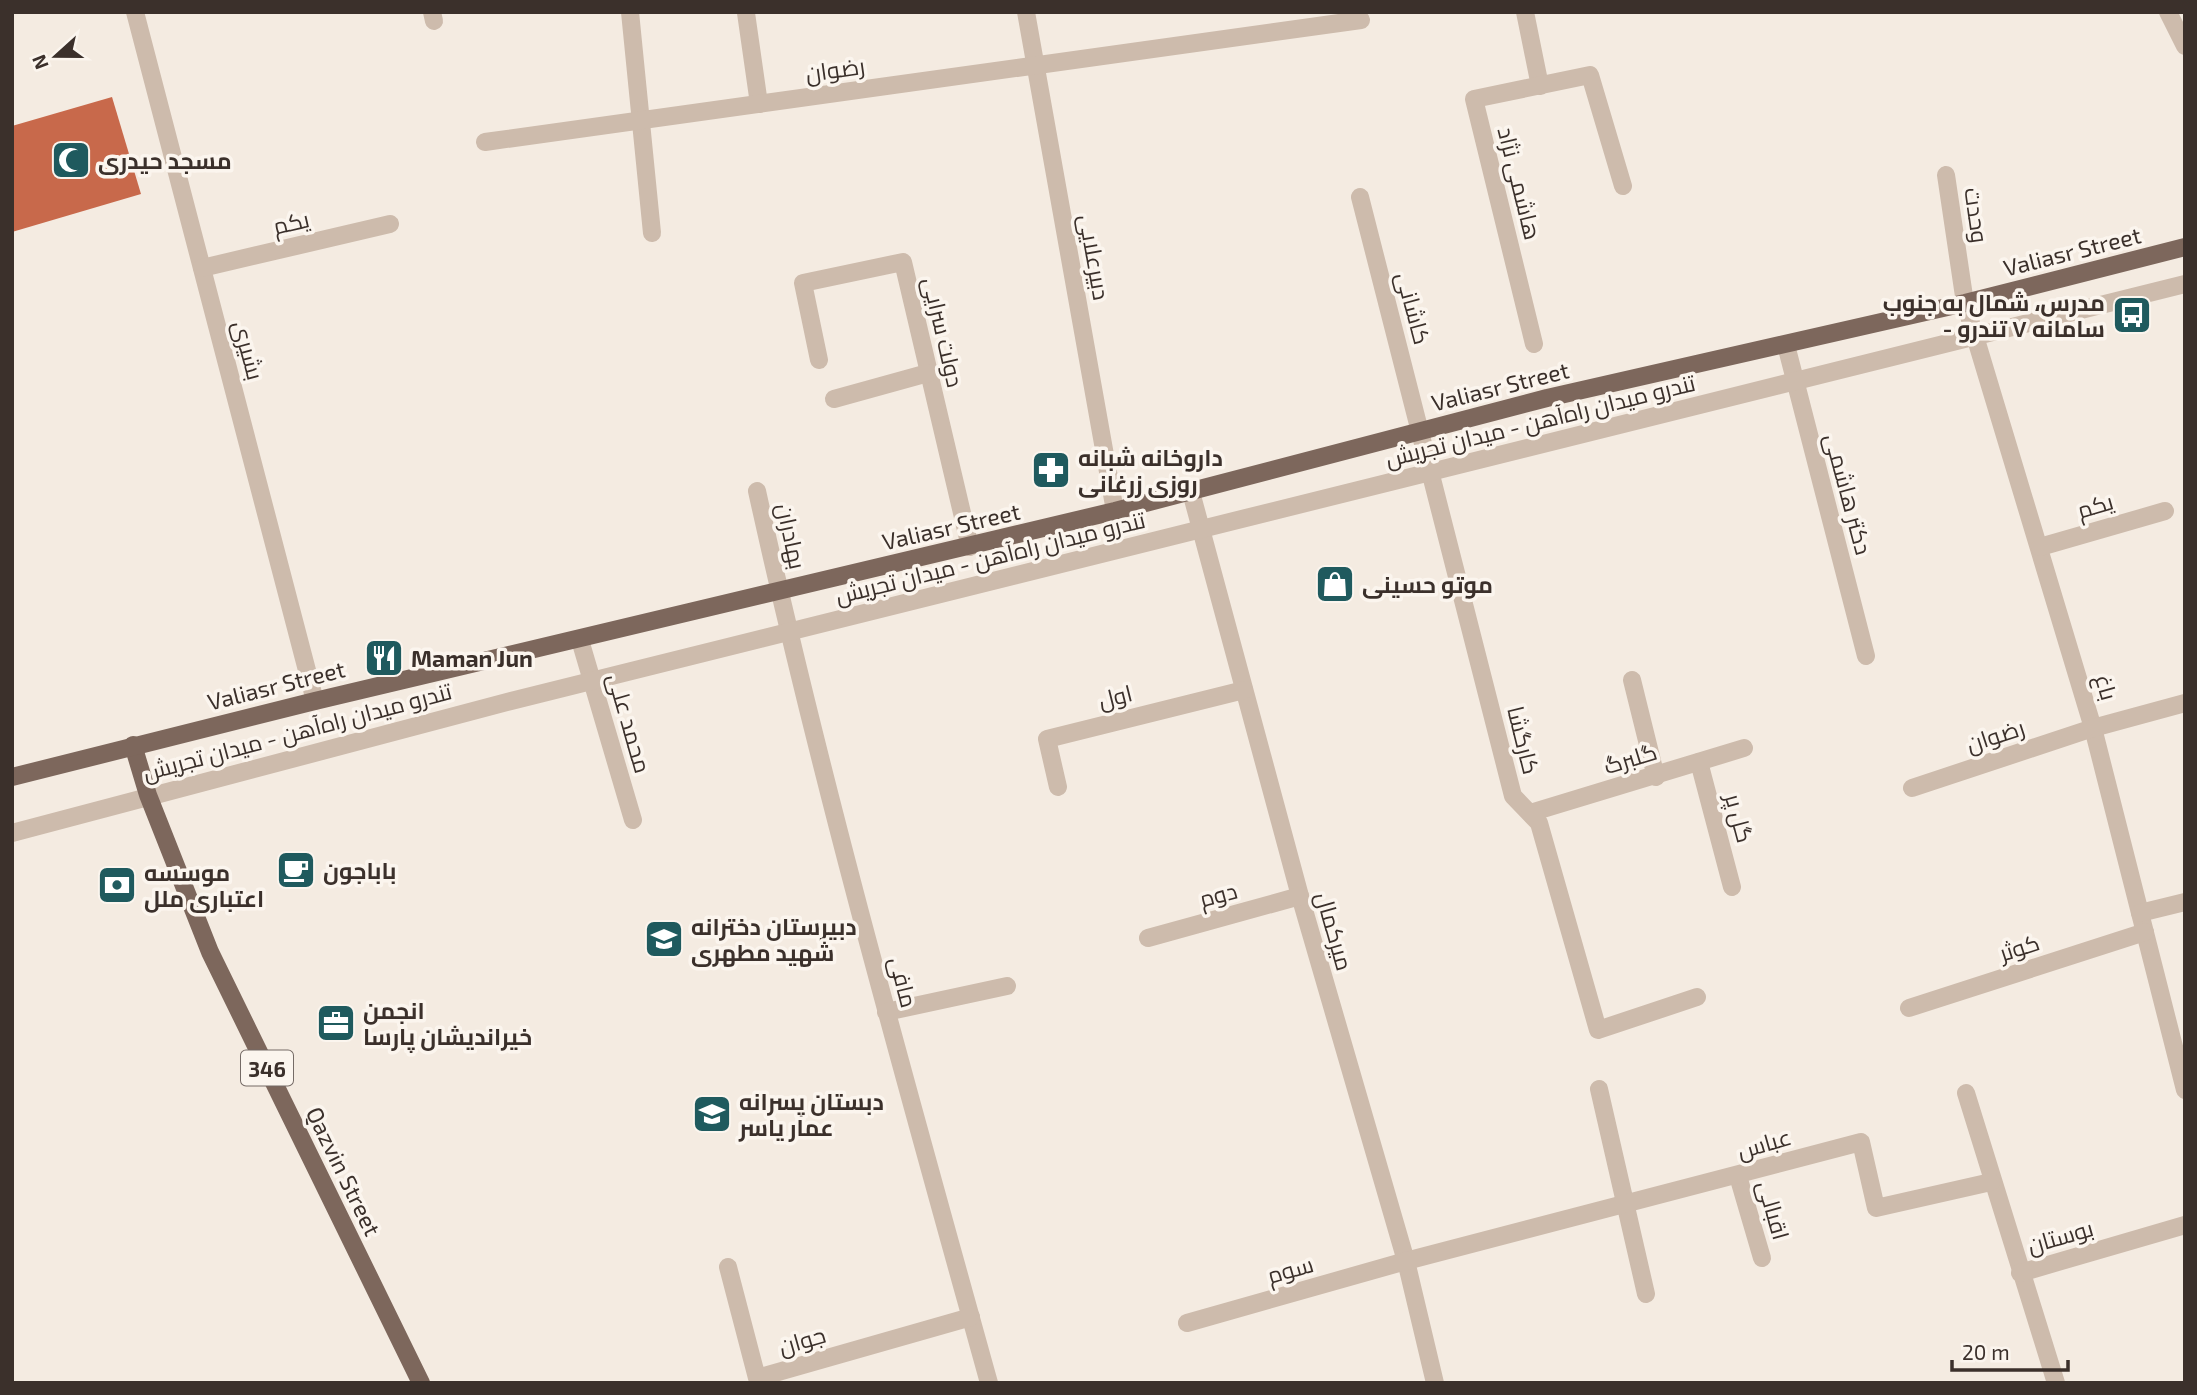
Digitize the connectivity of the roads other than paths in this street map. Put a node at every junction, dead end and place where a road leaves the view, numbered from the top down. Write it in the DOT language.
graph roads {
  1 [pos="135,12"];
  2 [pos="630,12"];
  3 [pos="1026,12"];
  4 [pos="1525,12"];
  5 [pos="2168,12"];
  6 [pos="746,13"];
  7 [pos="1361,20"];
  8 [pos="2185,46"];
  9 [pos="1036,65"];
  10 [pos="1540,86"];
  11 [pos="759,104"];
  12 [pos="641,120"];
  13 [pos="485,142"];
  14 [pos="1946,175"];
  15 [pos="1623,187"];
  16 [pos="1360,197"];
  17 [pos="390,224"];
  18 [pos="652,233"];
  19 [pos="2185,247"];
  20 [pos="202,268"];
  21 [pos="2185,285"];
  22 [pos="1965,303"];
  23 [pos="1975,337"];
  24 [pos="1534,344"];
  25 [pos="1786,345"];
  26 [pos="819,360"];
  27 [pos="928,373"];
  28 [pos="1794,382"];
  29 [pos="834,399"];
  30 [pos="1421,431"];
  31 [pos="1432,472"];
  32 [pos="757,491"];
  33 [pos="1191,492"];
  34 [pos="1115,511"];
  35 [pos="2165,511"];
  36 [pos="1201,529"];
  37 [pos="970,547"];
  38 [pos="2040,547"];
  39 [pos="779,592"];
  40 [pos="790,632"];
  41 [pos="580,640"];
  42 [pos="1866,656"];
  43 [pos="1632,680"];
  44 [pos="592,681"];
  45 [pos="1244,690"];
  46 [pos="315,701"];
  47 [pos="2185,703"];
  48 [pos="2093,728"];
  49 [pos="133,745"];
  50 [pos="1744,748"];
  51 [pos="1699,762"];
  52 [pos="12,777"];
  53 [pos="1656,777"];
  54 [pos="1058,787"];
  55 [pos="1912,788"];
  56 [pos="148,796"];
  57 [pos="1530,813"];
  58 [pos="633,820"];
  59 [pos="12,833"];
  60 [pos="1732,887"];
  61 [pos="1300,897"];
  62 [pos="2185,902"];
  63 [pos="2140,913"];
  64 [pos="2145,932"];
  65 [pos="1148,938"];
  66 [pos="1007,986"];
  67 [pos="1697,997"];
  68 [pos="1909,1008"];
  69 [pos="886,1013"];
  70 [pos="1599,1089"];
  71 [pos="2185,1090"];
  72 [pos="1966,1093"];
  73 [pos="1738,1176"];
  74 [pos="1991,1182"];
  75 [pos="1627,1204"];
  76 [pos="2185,1225"];
  77 [pos="1762,1258"];
  78 [pos="1406,1261"];
  79 [pos="728,1267"];
  80 [pos="2020,1273"];
  81 [pos="1646,1294"];
  82 [pos="971,1317"];
  83 [pos="1186,1323"];
  84 [pos="421,1383"];
  85 [pos="989,1383"];
  86 [pos="1435,1383"];
  87 [pos="2056,1383"];
  1 -- 20 [label="street, بشیری"];
  2 -- 12 [label="street"];
  3 -- 9 [label="street, دبیرعلایی"];
  4 -- 10 [label="street"];
  5 -- 8 [label="street"];
  6 -- 11 [label="street"];
  7 -- 9 [label="street, رضوان"];
  9 -- 11 [label="street, رضوان"];
  9 -- 34 [label="street, دبیرعلایی"];
  10 -- 15 [label="street, هاشمی نژاد"];
  10 -- 24 [label="street, هاشمی نژاد"];
  11 -- 12 [label="street, رضوان"];
  12 -- 13 [label="street, رضوان"];
  12 -- 18 [label="street"];
  14 -- 22 [label="street, وحدت"];
  16 -- 30 [label="street, کاشانی"];
  17 -- 20 [label="street, یکم"];
  19 -- 22 [label="main road, Valiasr Street"];
  20 -- 46 [label="street, بشیری"];
  21 -- 23 [label="street, تندرو میدان راه‌آهن - میدان تجریش"];
  22 -- 23 [label="street, باغ"];
  22 -- 25 [label="main road, Valiasr Street"];
  23 -- 28 [label="street, تندرو میدان راه‌آهن - میدان تجریش"];
  23 -- 38 [label="street, باغ"];
  25 -- 28 [label="street, دکتر هاشمی"];
  25 -- 30 [label="main road, Valiasr Street"];
  26 -- 27 [label="street, دولت سرایی"];
  27 -- 29 [label="street"];
  27 -- 37 [label="street, دولت سرایی"];
  28 -- 31 [label="street, تندرو میدان راه‌آهن - میدان تجریش"];
  28 -- 42 [label="street, دکتر هاشمی"];
  30 -- 31 [label="street, کارگشا"];
  30 -- 33 [label="main road, Valiasr Street"];
  31 -- 36 [label="street, تندرو میدان راه‌آهن - میدان تجریش"];
  31 -- 57 [label="street, کارگشا"];
  32 -- 39 [label="street, بهادران"];
  33 -- 34 [label="main road, Valiasr Street"];
  33 -- 36 [label="street, میرکمال"];
  34 -- 37 [label="main road, Valiasr Street"];
  35 -- 38 [label="street, یکم"];
  36 -- 40 [label="street, تندرو میدان راه‌آهن - میدان تجریش"];
  36 -- 45 [label="street, میرکمال"];
  37 -- 39 [label="main road, Valiasr Street"];
  38 -- 48 [label="street, باغ"];
  39 -- 40 [label="street, مافی"];
  39 -- 41 [label="main road, Valiasr Street"];
  40 -- 44 [label="street, تندرو میدان راه‌آهن - میدان تجریش"];
  40 -- 69 [label="street, مافی"];
  41 -- 44 [label="street, محمد علی"];
  41 -- 46 [label="main road, Valiasr Street"];
  43 -- 53 [label="street"];
  44 -- 56 [label="street, تندرو میدان راه‌آهن - میدان تجریش"];
  44 -- 58 [label="street, محمد علی"];
  45 -- 54 [label="street, اول"];
  45 -- 61 [label="street, میرکمال"];
  46 -- 49 [label="main road, Valiasr Street"];
  47 -- 48 [label="street, رضوان"];
  48 -- 55 [label="street, رضوان"];
  48 -- 63 [label="street, باغ"];
  49 -- 52 [label="main road, Valiasr Street"];
  49 -- 56 [label="main road, Qazvin Street / 346"];
  50 -- 51 [label="street, گلبرگ"];
  51 -- 53 [label="street, گلبرگ"];
  51 -- 60 [label="street, گل پر"];
  53 -- 57 [label="street, گلبرگ"];
  56 -- 59 [label="street, تندرو میدان راه‌آهن - میدان تجریش"];
  56 -- 84 [label="main road, Qazvin Street / 346"];
  57 -- 67 [label="street, کارگشا"];
  61 -- 65 [label="street, دوم"];
  61 -- 78 [label="street, میرکمال"];
  62 -- 63 [label="street"];
  63 -- 64 [label="street, باغ"];
  64 -- 68 [label="street, کوثر"];
  64 -- 71 [label="street, باغ"];
  66 -- 69 [label="street"];
  69 -- 82 [label="street, مافی"];
  70 -- 75 [label="street"];
  72 -- 74 [label="street"];
  73 -- 74 [label="street, عباس"];
  73 -- 75 [label="street, عباس"];
  73 -- 77 [label="street, اقبالی"];
  74 -- 80 [label="street"];
  75 -- 78 [label="street, عباس"];
  75 -- 81 [label="street"];
  76 -- 80 [label="street, بوستان"];
  78 -- 83 [label="street, سوم"];
  78 -- 86 [label="street, میرکمال"];
  79 -- 82 [label="street, جوان"];
  80 -- 87 [label="street, بوستان"];
  82 -- 85 [label="street, مافی"];
}
